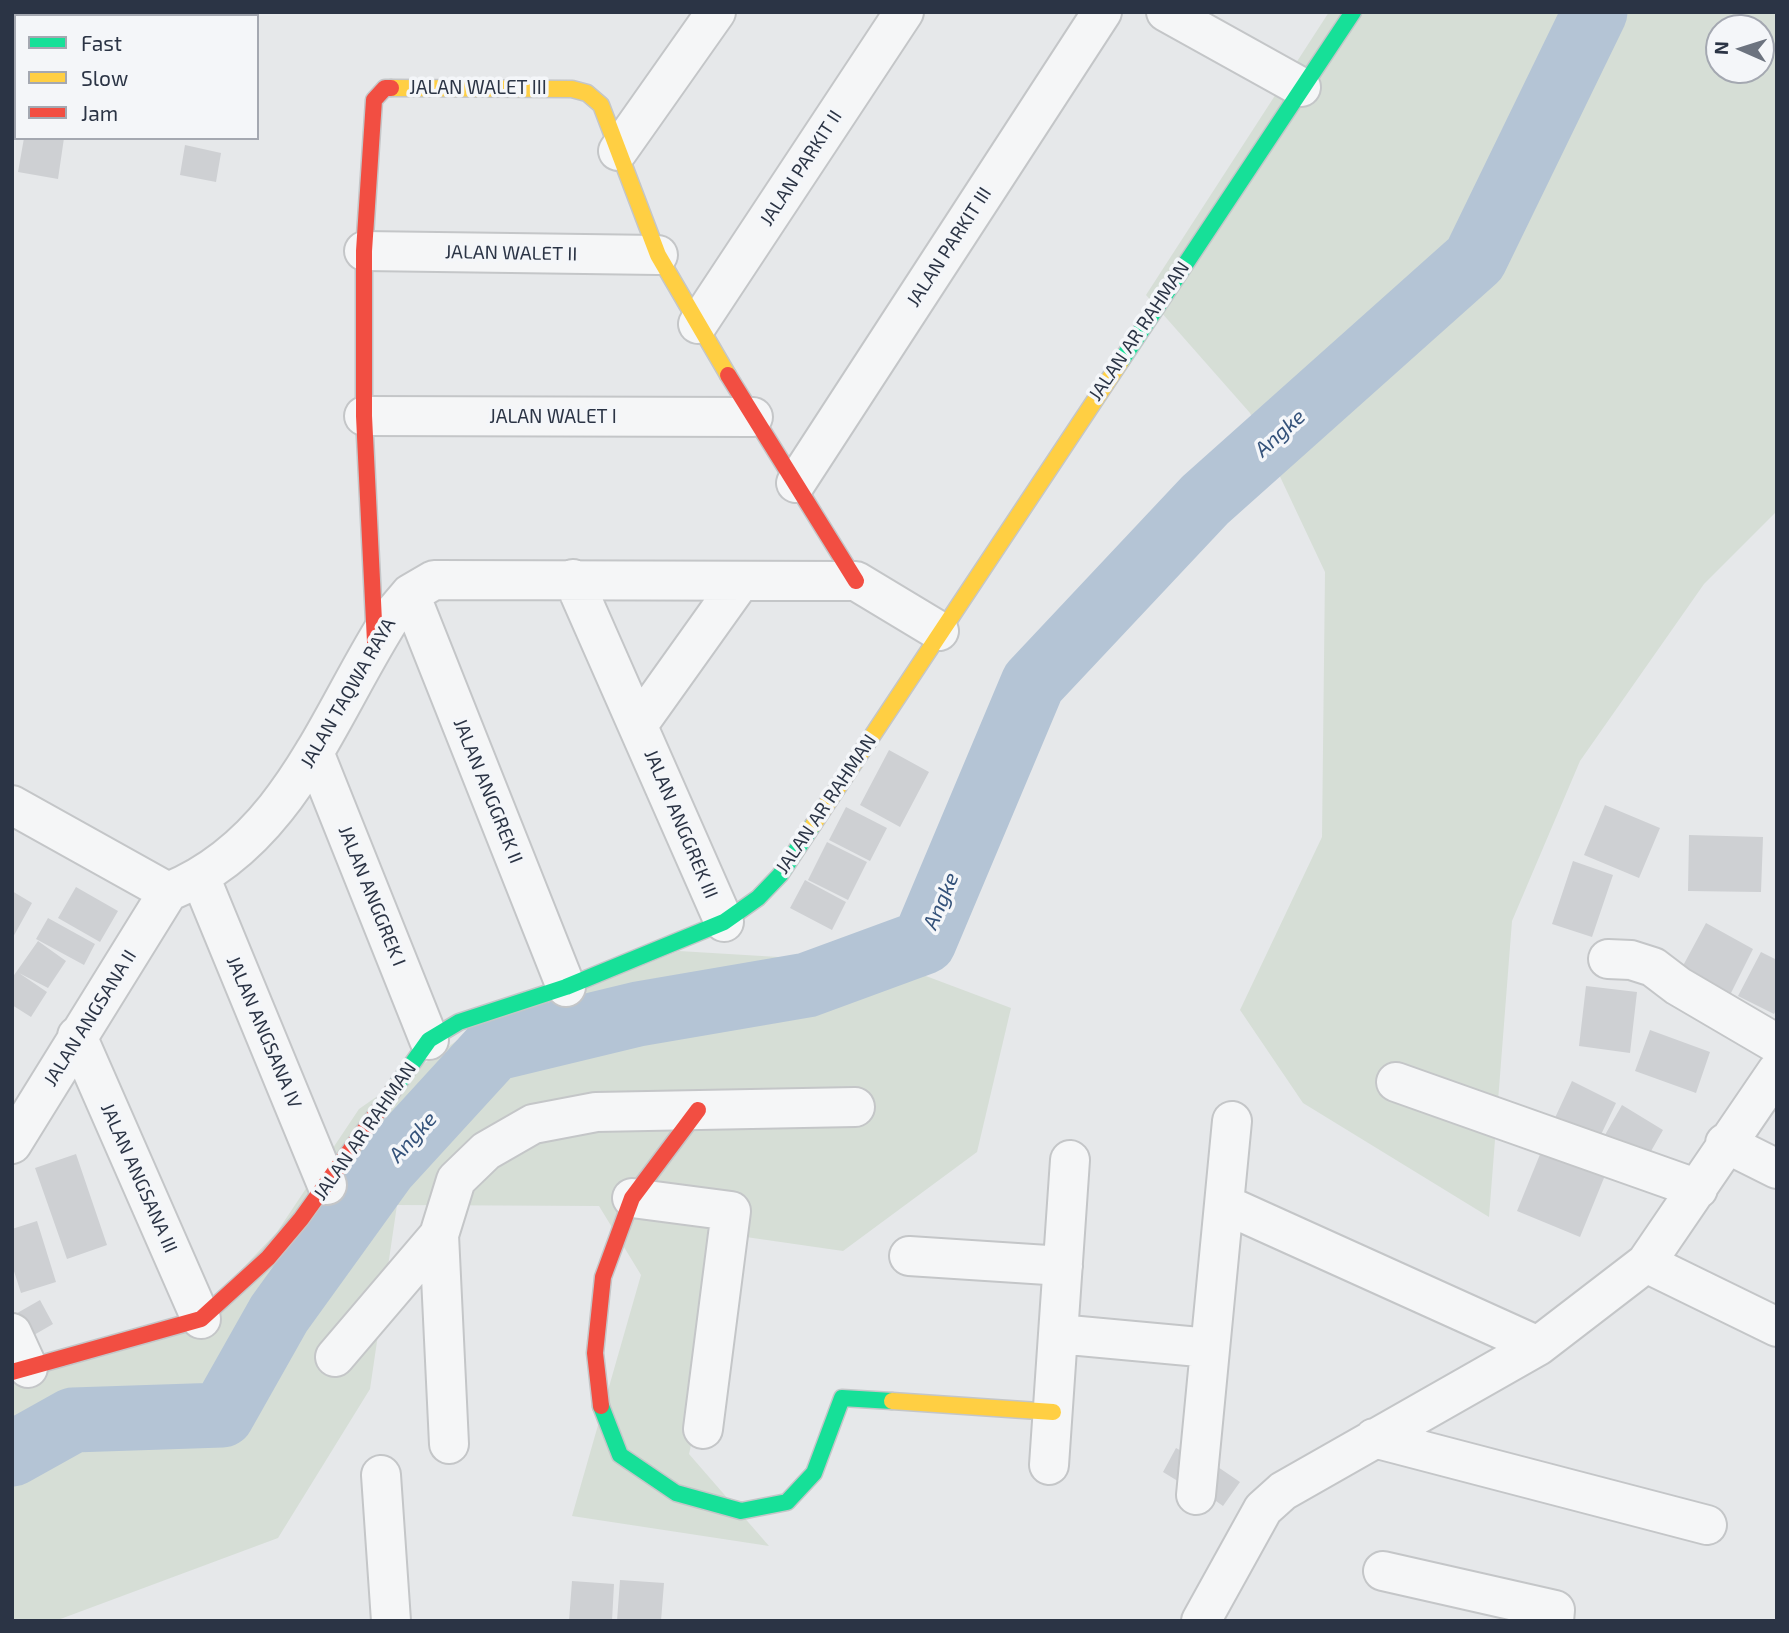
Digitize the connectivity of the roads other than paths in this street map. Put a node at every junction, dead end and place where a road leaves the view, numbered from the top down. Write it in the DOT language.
graph roads {
  1 [pos="716,12"];
  2 [pos="904,12"];
  3 [pos="1102,12"];
  4 [pos="1166,12"];
  5 [pos="1353,12"];
  6 [pos="1301,87"];
  7 [pos="618,151"];
  8 [pos="364,251"];
  9 [pos="658,255"];
  10 [pos="698,324"];
  11 [pos="364,416"];
  12 [pos="747,417"];
  13 [pos="796,483"];
  14 [pos="573,579"];
  15 [pos="856,581"];
  16 [pos="740,582"];
  17 [pos="410,594"];
  18 [pos="939,631"];
  19 [pos="375,642"];
  20 [pos="638,725"];
  21 [pos="314,752"];
  22 [pos="12,805"];
  23 [pos="184,885"];
  24 [pos="724,922"];
  25 [pos="1608,959"];
  26 [pos="566,987"];
  27 [pos="77,1036"];
  28 [pos="429,1040"];
  29 [pos="1777,1044"];
  30 [pos="1777,1071"];
  31 [pos="1396,1082"];
  32 [pos="855,1107"];
  33 [pos="698,1110"];
  34 [pos="1232,1121"];
  35 [pos="1725,1143"];
  36 [pos="12,1144"];
  37 [pos="1070,1160"];
  38 [pos="1777,1169"];
  39 [pos="327,1185"];
  40 [pos="1698,1189"];
  41 [pos="632,1198"];
  42 [pos="1224,1204"];
  43 [pos="439,1235"];
  44 [pos="909,1256"];
  45 [pos="1646,1263"];
  46 [pos="1063,1266"];
  47 [pos="201,1319"];
  48 [pos="1777,1327"];
  49 [pos="12,1334"];
  50 [pos="1059,1334"];
  51 [pos="1538,1346"];
  52 [pos="1210,1348"];
  53 [pos="335,1357"];
  54 [pos="20,1370"];
  55 [pos="1053,1412"];
  56 [pos="703,1429"];
  57 [pos="1374,1438"];
  58 [pos="449,1444"];
  59 [pos="1049,1465"];
  60 [pos="381,1475"];
  61 [pos="1196,1495"];
  62 [pos="1707,1525"];
  63 [pos="1383,1572"];
  64 [pos="391,1621"];
  65 [pos="1201,1621"];
  66 [pos="1554,1621"];
  1 -- 7 [label="street"];
  2 -- 10 [label="street, JALAN PARKIT II"];
  3 -- 13 [label="street, JALAN PARKIT III"];
  4 -- 6 [label="street"];
  5 -- 6 [label="street, JALAN AR RAHMAN"];
  6 -- 18 [label="street, JALAN AR RAHMAN"];
  7 -- 8 [label="street, JALAN WALET III"];
  7 -- 9 [label="street"];
  8 -- 9 [label="street, JALAN WALET II"];
  8 -- 11 [label="street"];
  9 -- 10 [label="street"];
  10 -- 12 [label="street"];
  11 -- 12 [label="street, JALAN WALET I"];
  11 -- 19 [label="street"];
  12 -- 13 [label="street"];
  13 -- 15 [label="street"];
  14 -- 16 [label="street, JALAN TAQWA RAYA"];
  14 -- 17 [label="street, JALAN TAQWA RAYA"];
  14 -- 20 [label="street, JALAN ANGGREK III"];
  15 -- 16 [label="street, JALAN TAQWA RAYA"];
  15 -- 18 [label="street"];
  16 -- 20 [label="street, JALAN ANGGREK III"];
  17 -- 19 [label="street, JALAN TAQWA RAYA"];
  17 -- 26 [label="street, JALAN ANGGREK II"];
  18 -- 24 [label="street, JALAN AR RAHMAN"];
  19 -- 21 [label="street, JALAN TAQWA RAYA"];
  20 -- 24 [label="street, JALAN ANGGREK III"];
  21 -- 23 [label="street, JALAN TAQWA RAYA"];
  21 -- 28 [label="street, JALAN ANGGREK I"];
  22 -- 23 [label="street"];
  23 -- 27 [label="street, JALAN ANGSANA II"];
  23 -- 39 [label="street, JALAN ANGSANA IV"];
  24 -- 26 [label="street, JALAN AR RAHMAN"];
  25 -- 29 [label="street"];
  26 -- 28 [label="street, JALAN AR RAHMAN"];
  27 -- 36 [label="street, JALAN ANGSANA II"];
  27 -- 47 [label="street, JALAN ANGSANA III"];
  28 -- 39 [label="street, JALAN AR RAHMAN"];
  30 -- 35 [label="street"];
  31 -- 40 [label="street"];
  32 -- 33 [label="street"];
  33 -- 41 [label="street"];
  33 -- 43 [label="street"];
  34 -- 42 [label="street"];
  35 -- 38 [label="street"];
  35 -- 40 [label="street"];
  37 -- 46 [label="street"];
  39 -- 47 [label="street, JALAN AR RAHMAN"];
  40 -- 45 [label="street"];
  41 -- 55 [label="street"];
  41 -- 56 [label="street"];
  42 -- 51 [label="street"];
  42 -- 52 [label="street"];
  43 -- 53 [label="street"];
  43 -- 58 [label="street"];
  44 -- 46 [label="street"];
  45 -- 48 [label="street"];
  45 -- 51 [label="street"];
  46 -- 50 [label="street"];
  47 -- 54 [label="street, JALAN AR RAHMAN"];
  49 -- 54 [label="street"];
  50 -- 52 [label="street"];
  50 -- 55 [label="street"];
  51 -- 57 [label="street"];
  52 -- 61 [label="street"];
  55 -- 59 [label="street"];
  57 -- 62 [label="street"];
  57 -- 65 [label="street"];
  60 -- 64 [label="street"];
  63 -- 66 [label="street"];
}
